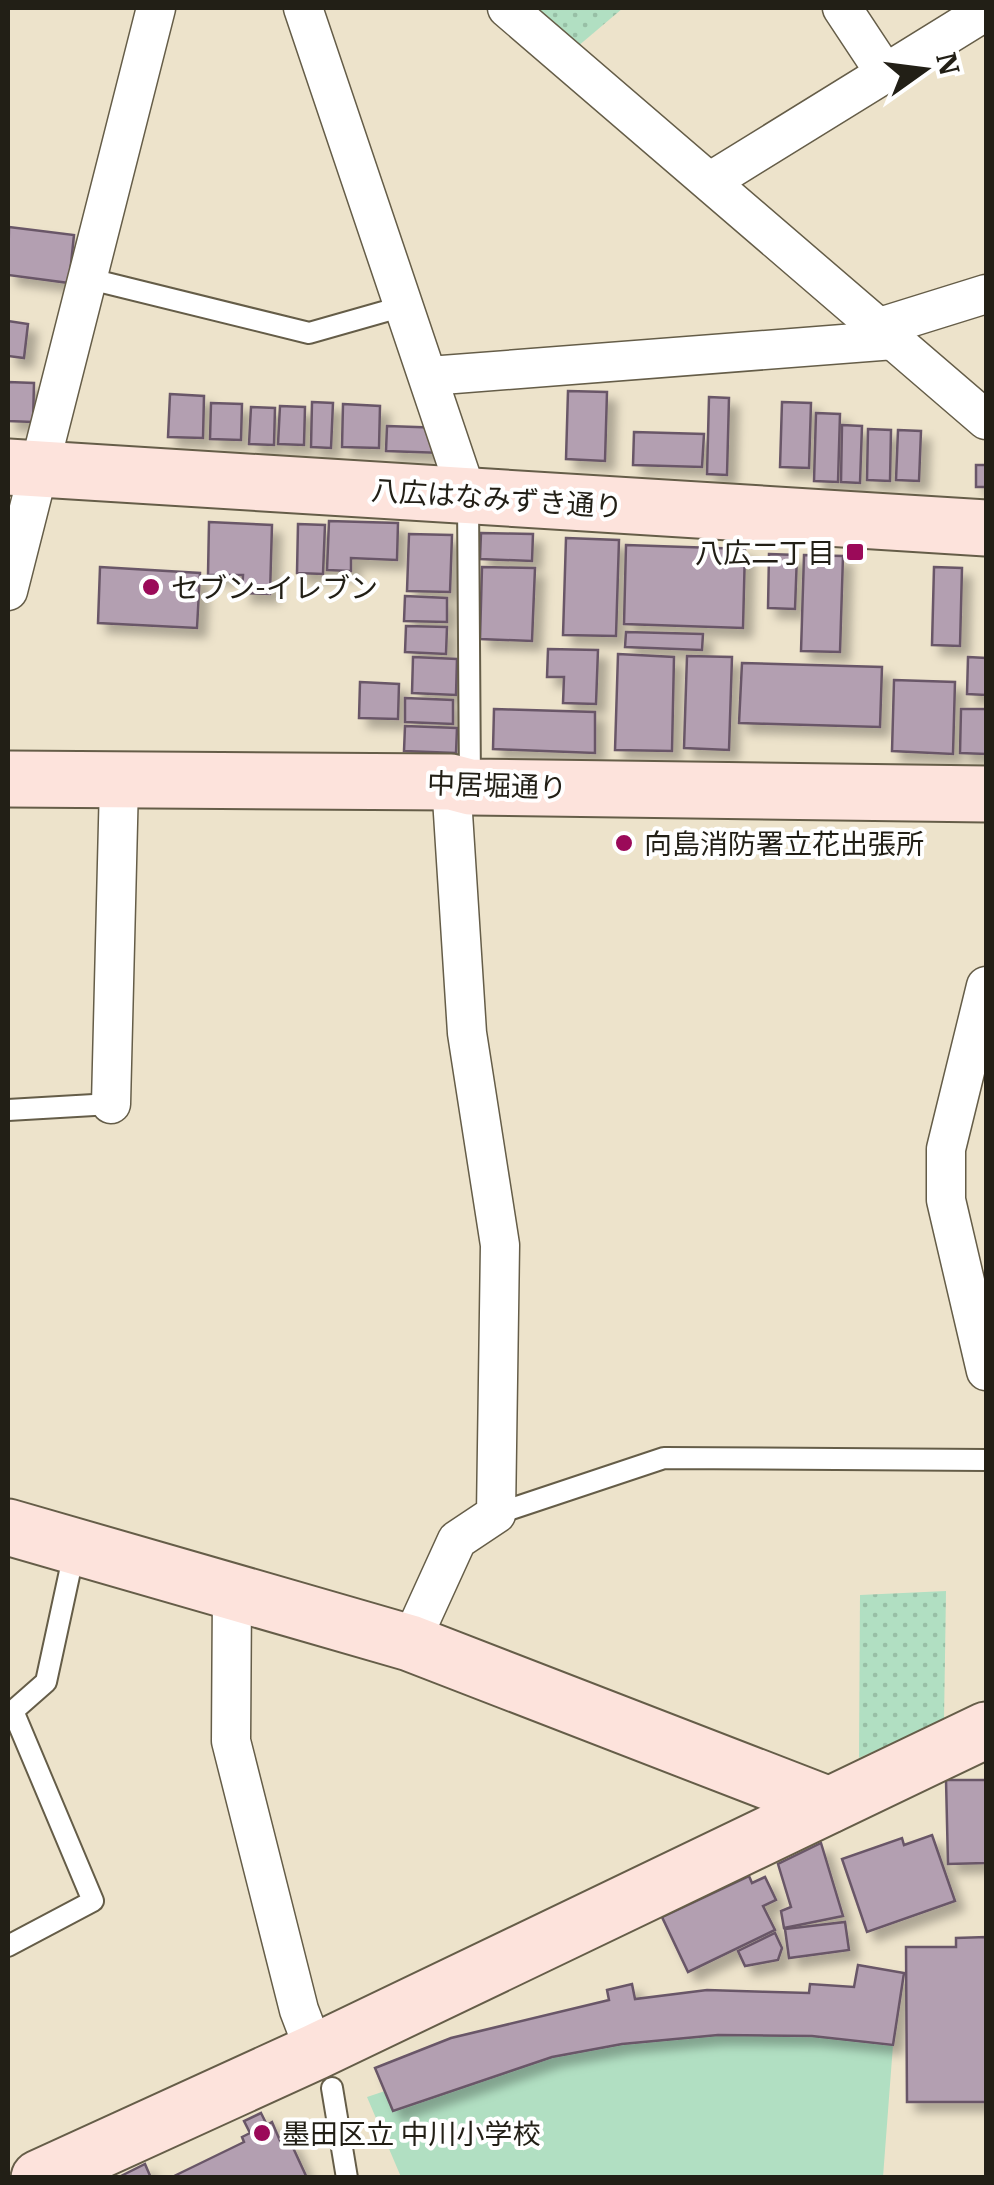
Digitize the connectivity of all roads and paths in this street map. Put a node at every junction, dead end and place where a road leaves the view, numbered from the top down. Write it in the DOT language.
graph roads {
  1 [pos="156,8"];
  2 [pos="303,8"];
  3 [pos="507,8"];
  4 [pos="842,8"];
  5 [pos="986,11"];
  6 [pos="885,74"];
  7 [pos="711,181"];
  8 [pos="86,278"];
  9 [pos="986,294"];
  10 [pos="404,306"];
  11 [pos="887,333"];
  12 [pos="430,376"];
  13 [pos="986,420"];
  14 [pos="23,468"];
  15 [pos="468,497"];
  16 [pos="986,528"];
  17 [pos="8,591"];
  18 [pos="8,779"];
  19 [pos="119,783"];
  20 [pos="461,785"];
  21 [pos="986,794"];
  22 [pos="986,986"];
  23 [pos="111,1104"];
  24 [pos="8,1110"];
  25 [pos="986,1371"];
  26 [pos="986,1460"];
  27 [pos="496,1514"];
  28 [pos="8,1526"];
  29 [pos="76,1546"];
  30 [pos="232,1592"];
  31 [pos="410,1643"];
  32 [pos="986,1730"];
  33 [pos="830,1805"];
  34 [pos="8,1946"];
  35 [pos="323,2070"];
  36 [pos="39,2178"];
  37 [pos="346,2178"];
  1 -- 8 [label="street"];
  2 -- 10 [label="street"];
  3 -- 7 [label="street"];
  4 -- 6 [label="street"];
  5 -- 6 [label="street"];
  6 -- 7 [label="street"];
  7 -- 11 [label="street"];
  8 -- 10 [label="lane"];
  8 -- 14 [label="street"];
  9 -- 11 [label="street"];
  10 -- 12 [label="street"];
  11 -- 12 [label="street"];
  11 -- 13 [label="street"];
  12 -- 15 [label="street"];
  14 -- 15 [label="street, 八広はなみずき通り"];
  14 -- 17 [label="street"];
  15 -- 16 [label="street, 八広はなみずき通り"];
  15 -- 20 [label="lane"];
  18 -- 19 [label="street, 中居堀通り"];
  19 -- 20 [label="street, 中居堀通り"];
  19 -- 23 [label="street"];
  20 -- 21 [label="street, 中居堀通り"];
  20 -- 27 [label="street"];
  22 -- 25 [label="street"];
  23 -- 24 [label="lane"];
  26 -- 27 [label="lane"];
  27 -- 31 [label="street"];
  28 -- 29 [label="street"];
  29 -- 30 [label="street"];
  29 -- 34 [label="lane"];
  30 -- 31 [label="street"];
  30 -- 35 [label="street"];
  31 -- 33 [label="street"];
  32 -- 33 [label="street"];
  33 -- 35 [label="street"];
  35 -- 36 [label="street"];
  35 -- 37 [label="lane"];
}
